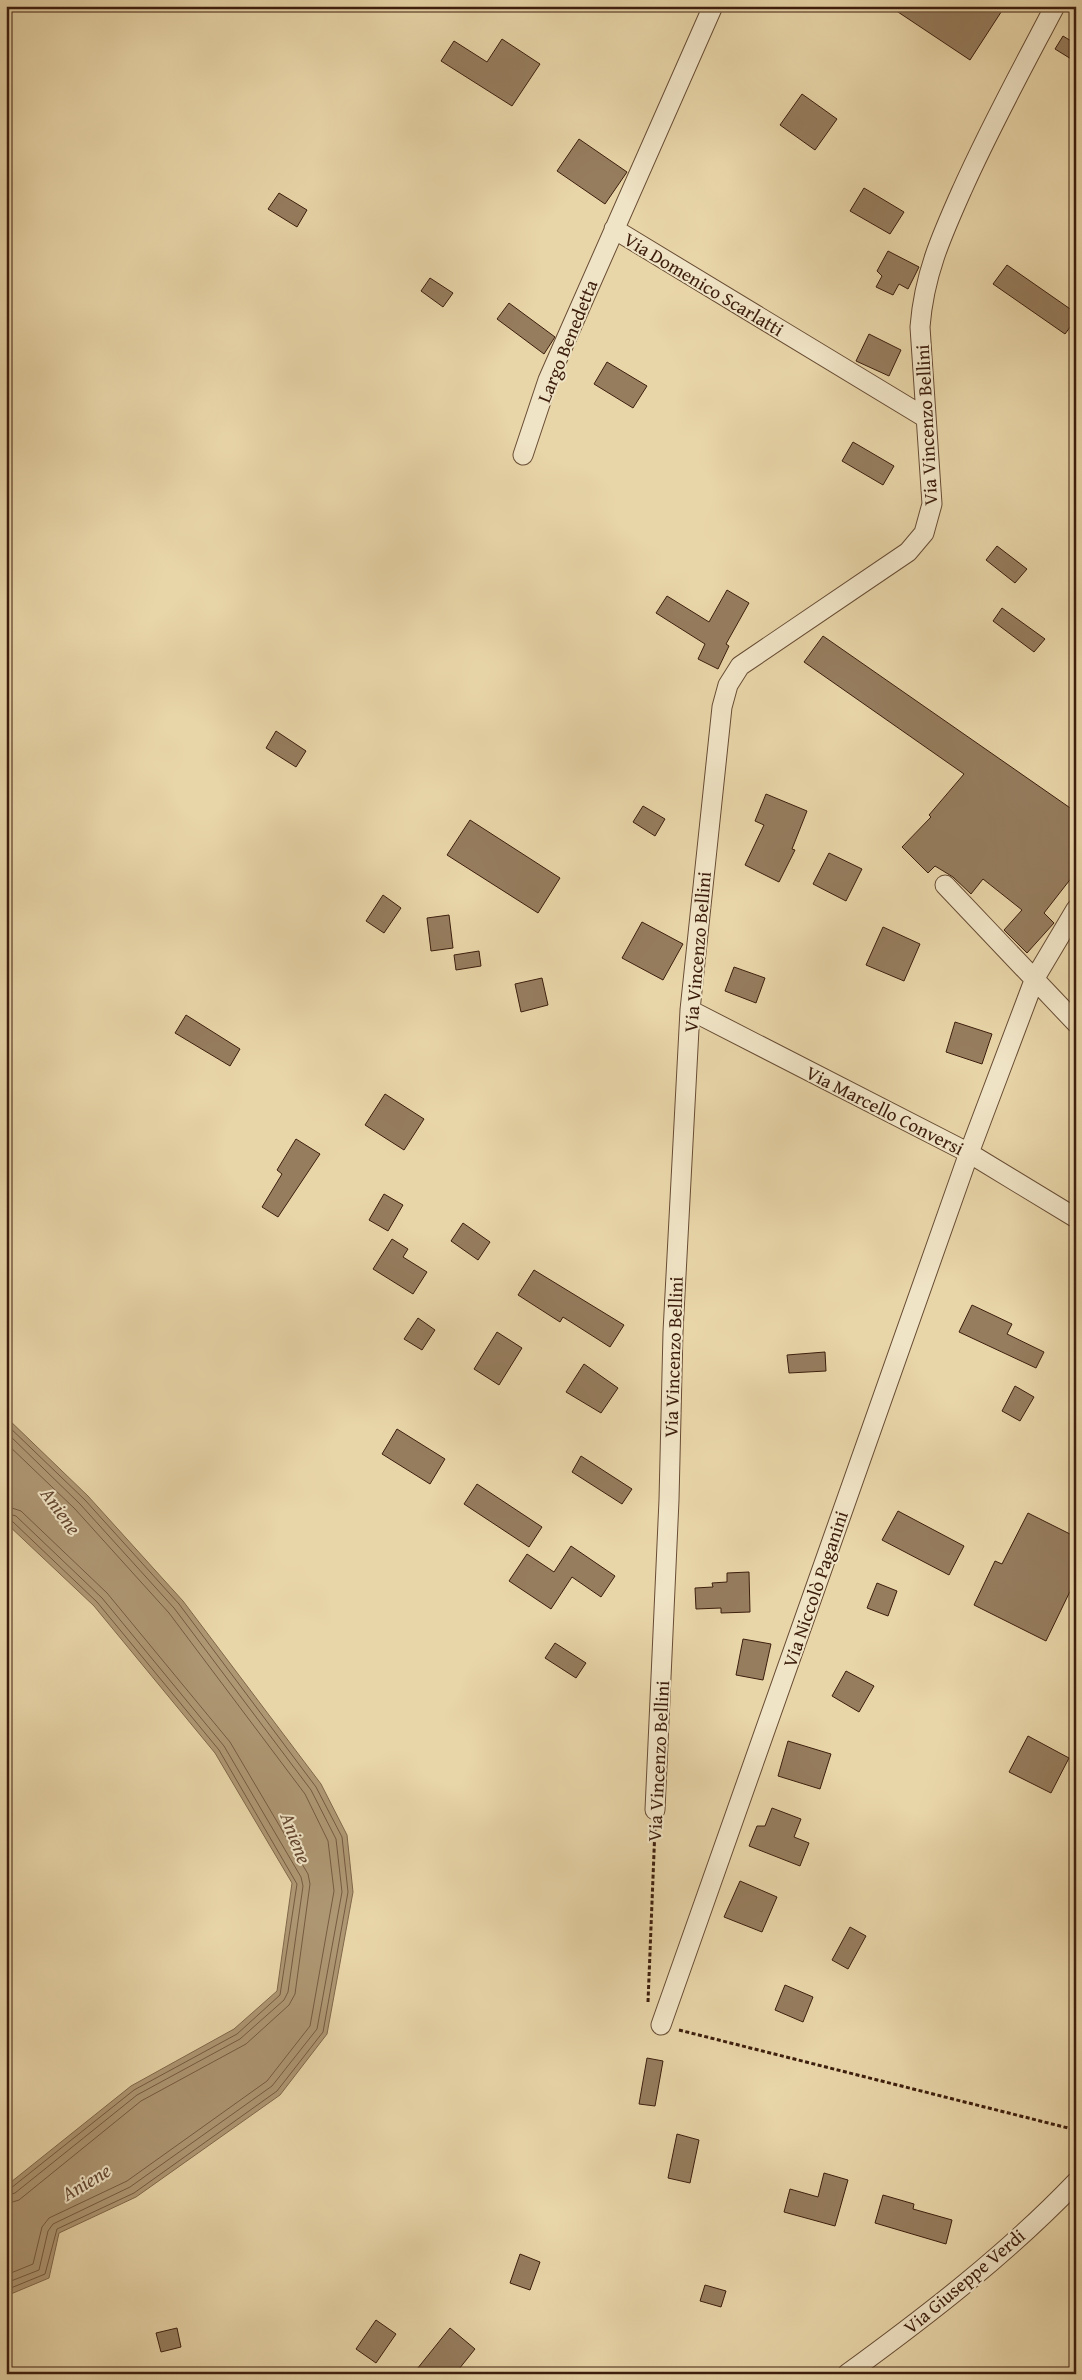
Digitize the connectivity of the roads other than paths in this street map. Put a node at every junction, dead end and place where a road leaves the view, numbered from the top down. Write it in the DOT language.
graph roads {
  1 [pos="713,6"];
  2 [pos="1056,6"];
  3 [pos="614,229"];
  4 [pos="926,418"];
  5 [pos="523,455"];
  6 [pos="945,885"];
  7 [pos="1076,909"];
  8 [pos="1036,978"];
  9 [pos="690,1010"];
  10 [pos="1076,1023"];
  11 [pos="970,1153"];
  12 [pos="1076,1218"];
  13 [pos="655,1810"];
  14 [pos="661,2025"];
  15 [pos="1076,2182"];
  16 [pos="848,2374"];
  1 -- 3 [label="street, Via Domenico Scarlatti"];
  2 -- 4 [label="street, Via Vincenzo Bellini"];
  3 -- 4 [label="street, Via Domenico Scarlatti"];
  3 -- 5 [label="street, Largo Benedetta"];
  4 -- 9 [label="street, Via Vincenzo Bellini"];
  6 -- 8 [label="street"];
  7 -- 8 [label="street, Via Niccolò Paganini"];
  8 -- 10 [label="street"];
  8 -- 11 [label="street, Via Niccolò Paganini"];
  9 -- 11 [label="street, Via Marcello Conversi"];
  9 -- 13 [label="street, Via Vincenzo Bellini"];
  11 -- 12 [label="street, Via Marcello Conversi"];
  11 -- 14 [label="street, Via Niccolò Paganini"];
  15 -- 16 [label="street, Via Giuseppe Verdi"];
}
